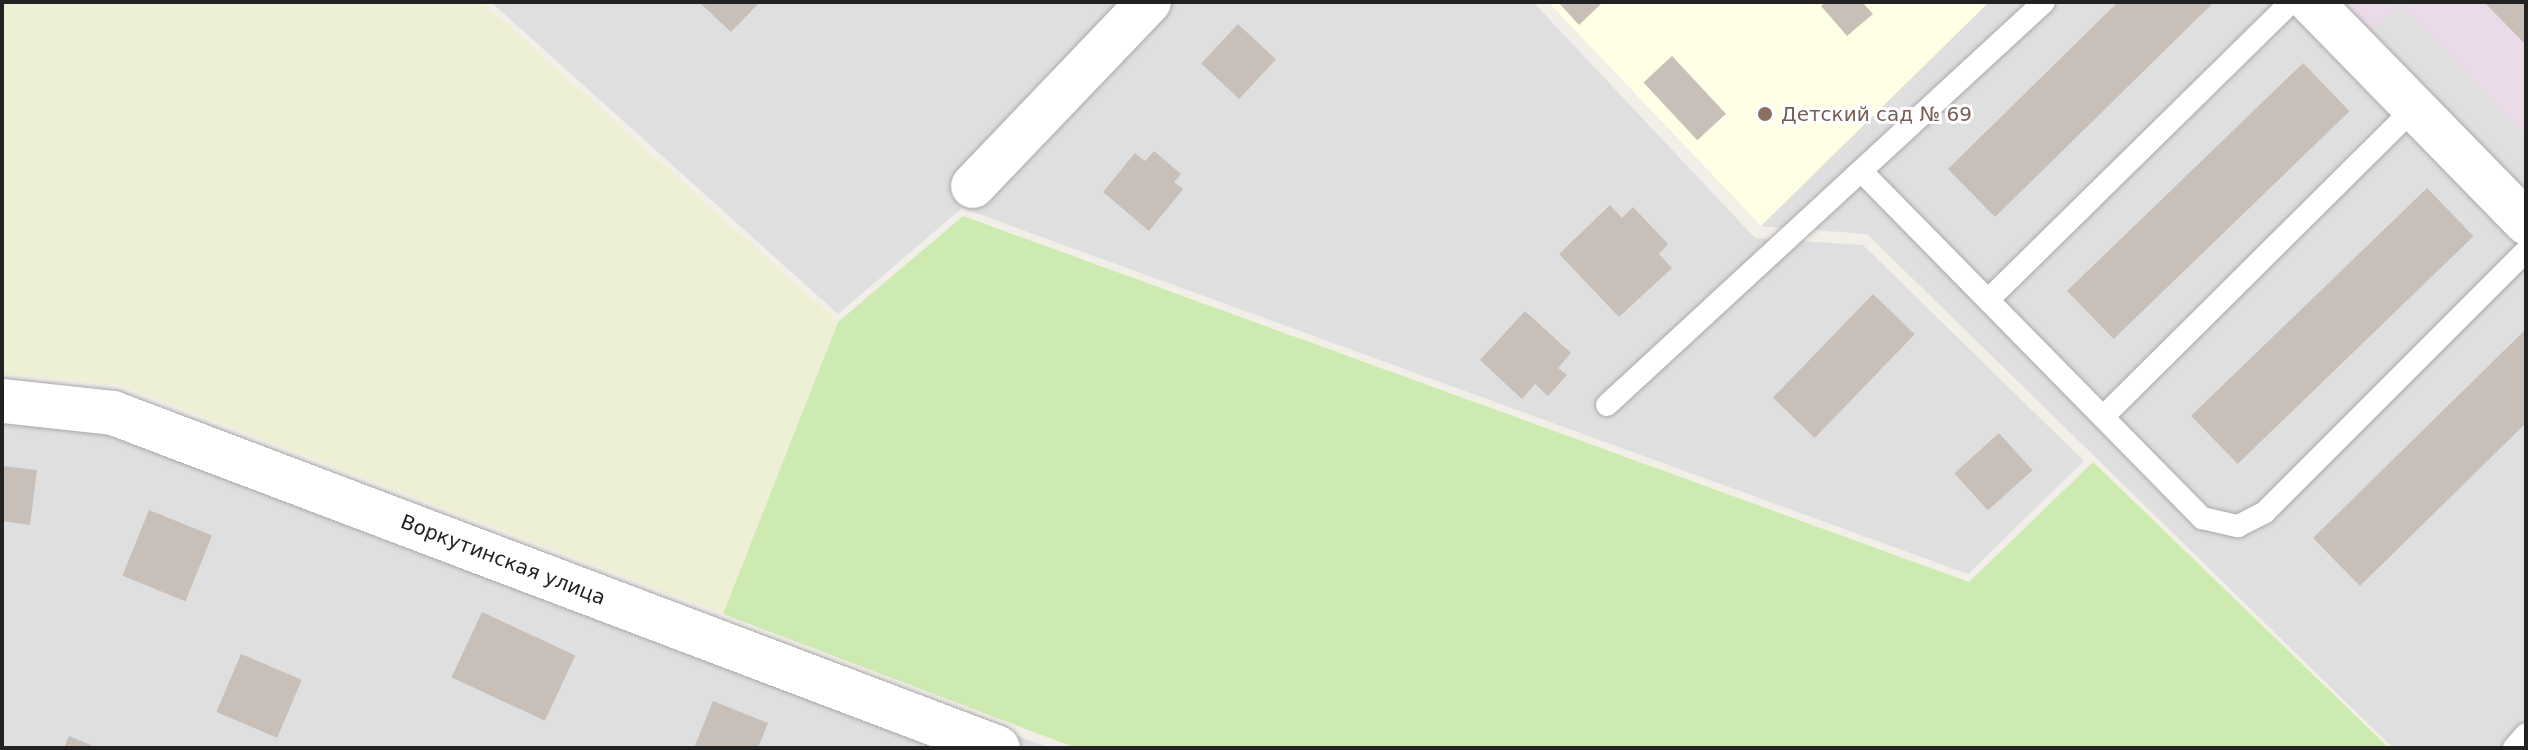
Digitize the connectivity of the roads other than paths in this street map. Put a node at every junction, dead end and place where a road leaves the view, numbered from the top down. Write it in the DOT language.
graph roads {
  1 [pos="1149,2"];
  2 [pos="2044,2"];
  3 [pos="2291,2"];
  4 [pos="2311,2"];
  5 [pos="2413,109"];
  6 [pos="1863,173"];
  7 [pos="973,186"];
  8 [pos="2526,222"];
  9 [pos="2526,251"];
  10 [pos="1988,300"];
  11 [pos="2,401"];
  12 [pos="1607,405"];
  13 [pos="2103,417"];
  14 [pos="2526,734"];
  15 [pos="998,748"];
  16 [pos="2514,748"];
  1 -- 7 [label="street"];
  2 -- 6 [label="lane"];
  3 -- 10 [label="lane"];
  4 -- 5 [label="street"];
  5 -- 8 [label="street"];
  5 -- 13 [label="lane"];
  6 -- 10 [label="lane"];
  6 -- 12 [label="lane"];
  9 -- 13 [label="lane"];
  10 -- 13 [label="lane"];
  11 -- 15 [label="street, Воркутинская улица"];
  14 -- 16 [label="lane"];
}
